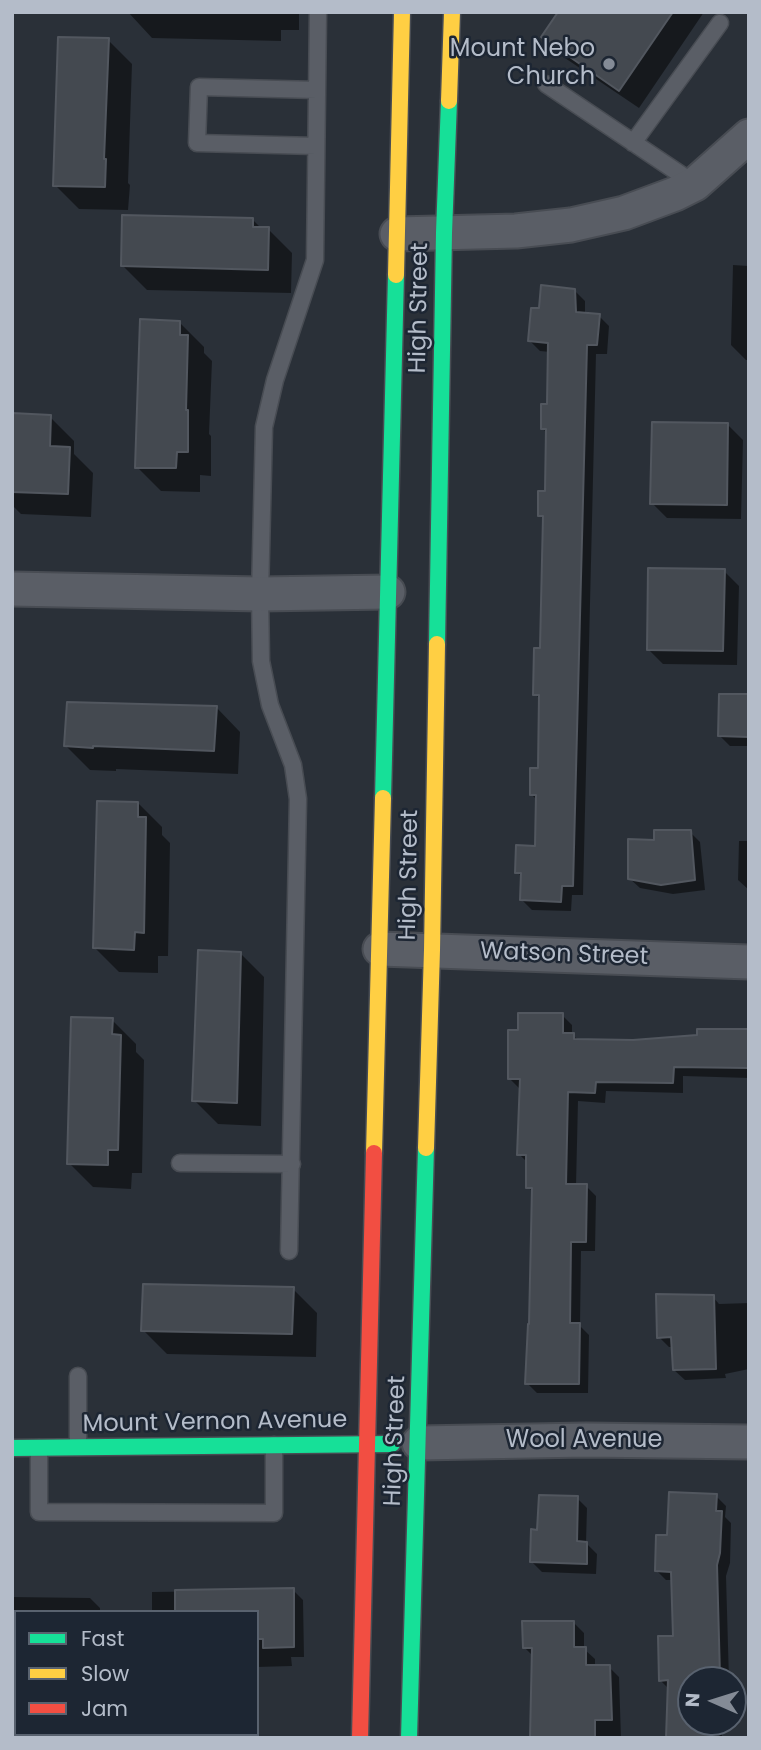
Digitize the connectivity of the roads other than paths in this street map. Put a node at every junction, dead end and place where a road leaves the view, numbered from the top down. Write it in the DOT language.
graph roads {
  1 [pos="318,12"];
  2 [pos="402,12"];
  3 [pos="452,12"];
  4 [pos="720,23"];
  5 [pos="547,83"];
  6 [pos="317,90"];
  7 [pos="749,136"];
  8 [pos="633,143"];
  9 [pos="316,146"];
  10 [pos="695,184"];
  11 [pos="444,233"];
  12 [pos="397,234"];
  13 [pos="12,589"];
  14 [pos="388,592"];
  15 [pos="260,594"];
  16 [pos="380,948"];
  17 [pos="432,950"];
  18 [pos="749,962"];
  19 [pos="180,1163"];
  20 [pos="292,1164"];
  21 [pos="289,1251"];
  22 [pos="78,1376"];
  23 [pos="749,1442"];
  24 [pos="419,1443"];
  25 [pos="366,1444"];
  26 [pos="274,1445"];
  27 [pos="78,1447"];
  28 [pos="12,1448"];
  29 [pos="39,1448"];
  30 [pos="360,1738"];
  31 [pos="409,1738"];
  1 -- 6 [label="lane"];
  2 -- 12 [label="main road, High Street"];
  3 -- 11 [label="main road, High Street"];
  4 -- 8 [label="lane"];
  5 -- 8 [label="lane"];
  6 -- 9 [label="lane"];
  6 -- 9 [label="lane"];
  7 -- 10 [label="street"];
  8 -- 10 [label="lane"];
  9 -- 15 [label="lane"];
  10 -- 11 [label="street"];
  11 -- 12 [label="street"];
  11 -- 17 [label="main road, High Street"];
  12 -- 14 [label="main road, High Street"];
  13 -- 15 [label="street"];
  14 -- 15 [label="street"];
  14 -- 16 [label="main road, High Street"];
  15 -- 20 [label="lane"];
  16 -- 17 [label="street, Watson Street"];
  16 -- 25 [label="main road, High Street"];
  17 -- 18 [label="street, Watson Street"];
  17 -- 24 [label="main road, High Street"];
  19 -- 20 [label="lane"];
  20 -- 21 [label="lane"];
  22 -- 27 [label="lane"];
  23 -- 24 [label="street, Wool Avenue"];
  24 -- 25 [label="main road, Mount Vernon Avenue"];
  24 -- 31 [label="main road, High Street"];
  25 -- 26 [label="main road, Mount Vernon Avenue"];
  25 -- 30 [label="main road, High Street"];
  26 -- 27 [label="main road, Mount Vernon Avenue"];
  26 -- 29 [label="lane"];
  27 -- 29 [label="main road, Mount Vernon Avenue"];
  28 -- 29 [label="main road, Mount Vernon Avenue"];
}
